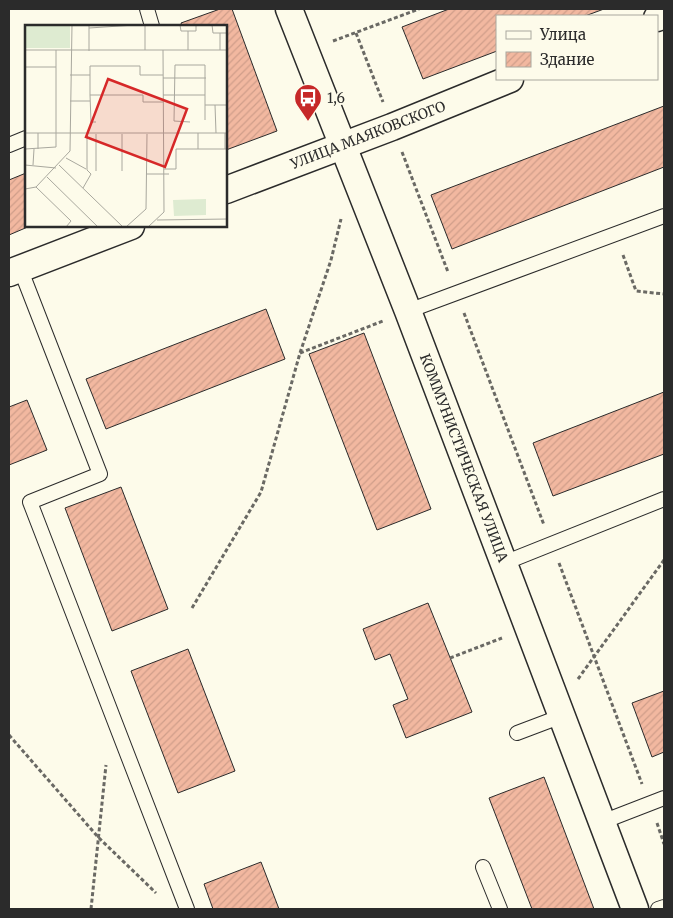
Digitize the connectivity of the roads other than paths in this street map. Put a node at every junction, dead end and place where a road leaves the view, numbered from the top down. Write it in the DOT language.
graph roads {
  1 [pos="147,9"];
  2 [pos="290,9"];
  3 [pos="152,25"];
  4 [pos="508,80"];
  5 [pos="25,138"];
  6 [pos="9,145"];
  7 [pos="343,146"];
  8 [pos="228,189"];
  9 [pos="664,216"];
  10 [pos="126,228"];
  11 [pos="14,270"];
  12 [pos="408,311"];
  13 [pos="664,499"];
  14 [pos="504,563"];
  15 [pos="560,711"];
  16 [pos="517,733"];
  17 [pos="664,798"];
  18 [pos="602,822"];
  19 [pos="483,867"];
  20 [pos="664,907"];
  21 [pos="187,909"];
  22 [pos="500,909"];
  23 [pos="635,909"];
  24 [pos="658,909"];
  1 -- 3 [label="lane"];
  2 -- 7 [label="street, КОММУНИСТИЧЕСКАЯ УЛИЦА"];
  4 -- 7 [label="street, УЛИЦА МАЯКОВСКОГО"];
  5 -- 6 [label="lane"];
  7 -- 8 [label="street, УЛИЦА МАЯКОВСКОГО"];
  7 -- 12 [label="street, КОММУНИСТИЧЕСКАЯ УЛИЦА"];
  9 -- 12 [label="lane"];
  10 -- 11 [label="street"];
  11 -- 21 [label="lane"];
  12 -- 14 [label="street, КОММУНИСТИЧЕСКАЯ УЛИЦА"];
  13 -- 14 [label="lane"];
  14 -- 15 [label="street, КОММУНИСТИЧЕСКАЯ УЛИЦА"];
  15 -- 16 [label="lane"];
  15 -- 18 [label="street, КОММУНИСТИЧЕСКАЯ УЛИЦА"];
  17 -- 18 [label="lane"];
  18 -- 23 [label="street, КОММУНИСТИЧЕСКАЯ УЛИЦА"];
  19 -- 22 [label="lane"];
  20 -- 24 [label="lane"];
}
